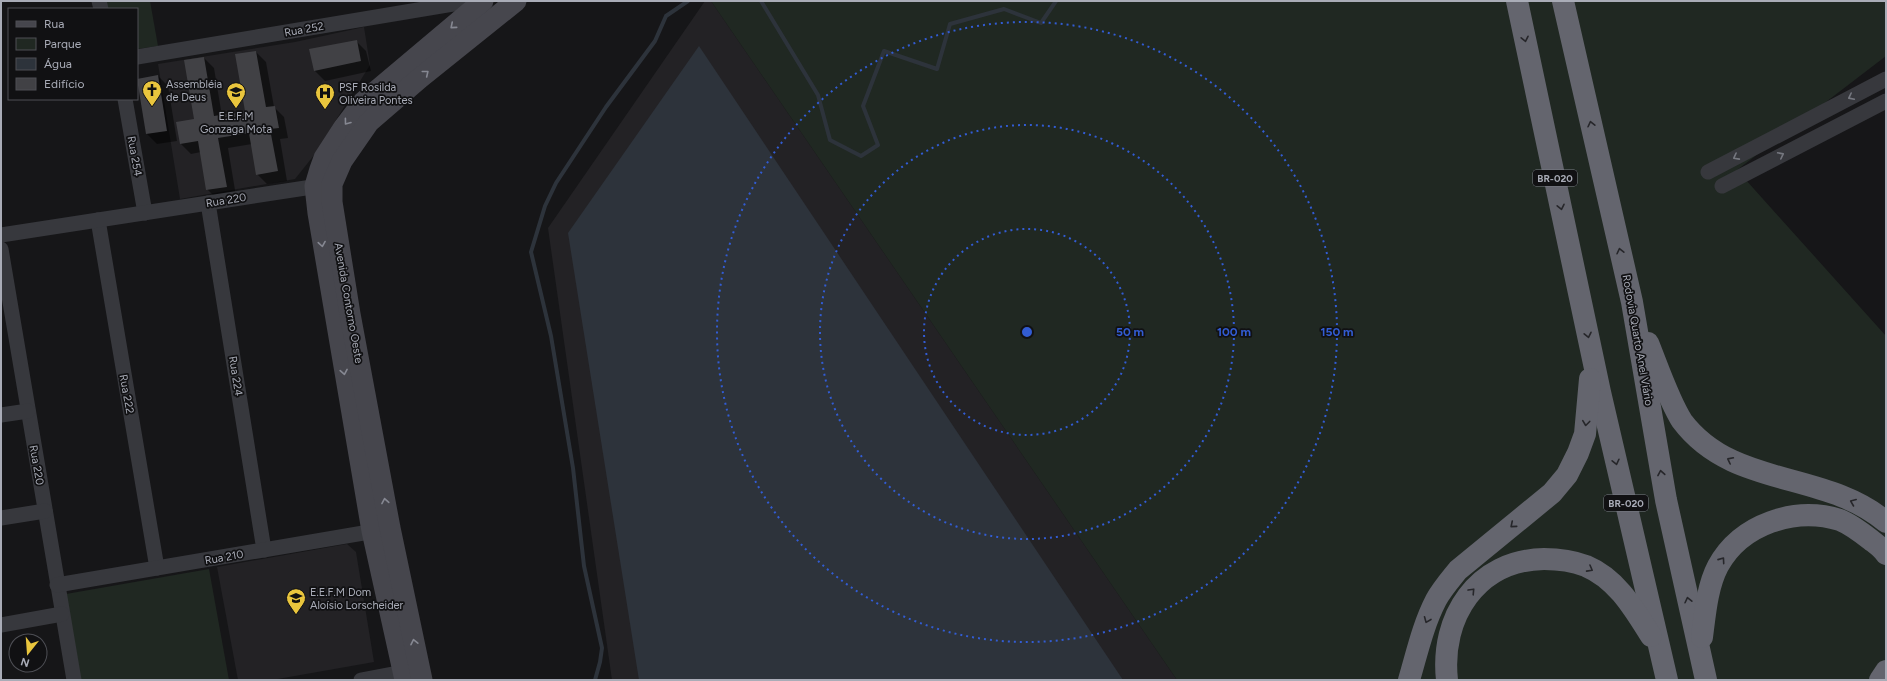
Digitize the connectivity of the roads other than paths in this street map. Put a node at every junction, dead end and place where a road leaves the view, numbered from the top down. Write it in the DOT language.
graph roads {
  1 [pos="472,1"];
  2 [pos="483,1"];
  3 [pos="516,1"];
  4 [pos="1517,1"];
  5 [pos="1563,1"];
  6 [pos="138,57"];
  7 [pos="1886,79"];
  8 [pos="125,100"];
  9 [pos="1886,101"];
  10 [pos="1708,172"];
  11 [pos="323,185"];
  12 [pos="1722,186"];
  13 [pos="208,203"];
  14 [pos="146,213"];
  15 [pos="98,220"];
  16 [pos="1,235"];
  17 [pos="1,249"];
  18 [pos="1632,302"];
  19 [pos="5,303"];
  20 [pos="1592,356"];
  21 [pos="28,411"];
  22 [pos="1,415"];
  23 [pos="45,511"];
  24 [pos="1,518"];
  25 [pos="1886,522"];
  26 [pos="381,530"];
  27 [pos="264,550"];
  28 [pos="1886,554"];
  29 [pos="156,568"];
  30 [pos="57,585"];
  31 [pos="62,614"];
  32 [pos="1,625"];
  33 [pos="1660,650"];
  34 [pos="1700,652"];
  35 [pos="1886,672"];
  36 [pos="404,676"];
  37 [pos="74,680"];
  38 [pos="361,680"];
  39 [pos="422,680"];
  40 [pos="1409,680"];
  41 [pos="1447,680"];
  42 [pos="1667,680"];
  43 [pos="1706,680"];
  44 [pos="1880,680"];
  1 -- 6 [label="street, Rua 252"];
  2 -- 11 [label="street, Avenida Contorno Oeste, one-way"];
  11 -- 3 [label="street, Avenida Contorno Oeste, one-way"];
  4 -- 20 [label="highway, BR-020, one-way"];
  18 -- 5 [label="highway, Rodovia Quarto Anel Viário, one-way"];
  7 -- 10 [label="street, one-way"];
  8 -- 14 [label="street, Rua 254"];
  12 -- 9 [label="street, one-way"];
  11 -- 13 [label="street, Rua 220"];
  11 -- 26 [label="street, Avenida Contorno Oeste"];
  13 -- 14 [label="street, Rua 220"];
  13 -- 27 [label="street, Rua 224"];
  14 -- 15 [label="street, Rua 220"];
  15 -- 16 [label="street, Rua 220"];
  15 -- 29 [label="street, Rua 222"];
  17 -- 19 [label="street, Rua 220"];
  25 -- 18 [label="highway, one-way"];
  34 -- 18 [label="highway, Rodovia Quarto Anel Viário, one-way"];
  19 -- 21 [label="street, Rua 220"];
  20 -- 33 [label="highway, BR-020, one-way"];
  20 -- 40 [label="highway, one-way"];
  21 -- 22 [label="street"];
  21 -- 23 [label="street, Rua 220"];
  23 -- 24 [label="street"];
  23 -- 30 [label="street, Rua 220"];
  26 -- 27 [label="street, Rua 210"];
  26 -- 36 [label="street, Avenida Contorno Oeste"];
  39 -- 26 [label="street, Avenida Contorno Oeste, one-way"];
  27 -- 29 [label="street, Rua 210"];
  34 -- 28 [label="highway, one-way"];
  29 -- 30 [label="street, Rua 210"];
  30 -- 31 [label="street, Rua 220"];
  31 -- 32 [label="street"];
  31 -- 37 [label="street, Rua 220"];
  41 -- 33 [label="highway, one-way"];
  33 -- 42 [label="highway"];
  34 -- 43 [label="highway, Rodovia Quarto Anel Viário"];
  35 -- 44 [label="highway"];
  36 -- 38 [label="street"];
}
